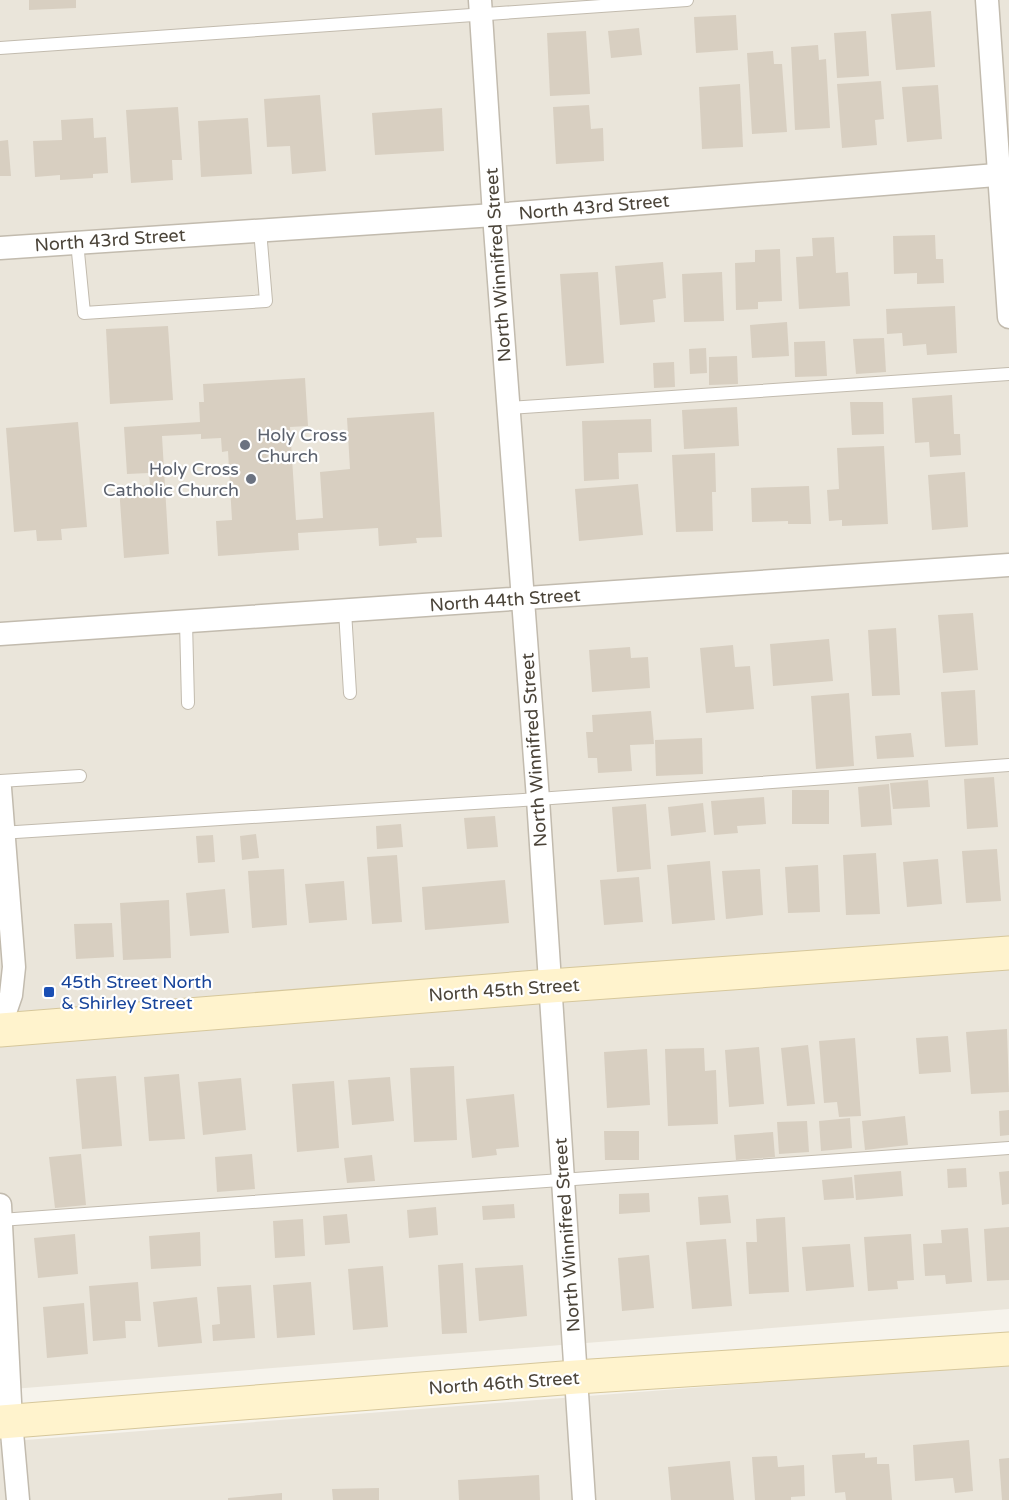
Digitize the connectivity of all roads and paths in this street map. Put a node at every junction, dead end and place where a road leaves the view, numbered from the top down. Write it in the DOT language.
graph roads {
  1 [pos="687,0"];
  2 [pos="987,0"];
  3 [pos="481,7"];
  4 [pos="0,48"];
  5 [pos="1004,174"];
  6 [pos="494,215"];
  7 [pos="260,230"];
  8 [pos="77,242"];
  9 [pos="0,248"];
  10 [pos="1009,316"];
  11 [pos="1009,374"];
  12 [pos="509,408"];
  13 [pos="1009,565"];
  14 [pos="524,599"];
  15 [pos="345,611"];
  16 [pos="186,622"];
  17 [pos="0,634"];
  18 [pos="350,693"];
  19 [pos="188,703"];
  20 [pos="1009,765"];
  21 [pos="80,776"];
  22 [pos="0,781"];
  23 [pos="0,788"];
  24 [pos="537,799"];
  25 [pos="2,833"];
  26 [pos="1009,953"];
  27 [pos="550,986"];
  28 [pos="0,1028"];
  29 [pos="1009,1148"];
  30 [pos="563,1180"];
  31 [pos="0,1205"];
  32 [pos="0,1220"];
  33 [pos="1009,1349"];
  34 [pos="576,1377"];
  35 [pos="5,1421"];
  36 [pos="18,1500"];
  37 [pos="584,1500"];
  1 -- 3 [label="lane"];
  2 -- 5 [label="street"];
  3 -- 4 [label="lane"];
  3 -- 6 [label="street, North Winnifred Street"];
  5 -- 6 [label="street, North 43rd Street"];
  5 -- 10 [label="street"];
  6 -- 7 [label="street, North 43rd Street"];
  6 -- 12 [label="street, North Winnifred Street"];
  7 -- 8 [label="street, North 43rd Street"];
  7 -- 8 [label="lane"];
  8 -- 9 [label="street, North 43rd Street"];
  11 -- 12 [label="lane"];
  12 -- 14 [label="street, North Winnifred Street"];
  13 -- 14 [label="street, North 44th Street"];
  14 -- 15 [label="street, North 44th Street"];
  14 -- 24 [label="street, North Winnifred Street"];
  15 -- 16 [label="street, North 44th Street"];
  15 -- 18 [label="lane"];
  16 -- 17 [label="street, North 44th Street"];
  16 -- 19 [label="lane"];
  20 -- 24 [label="lane"];
  21 -- 22 [label="lane"];
  23 -- 25 [label="street"];
  24 -- 25 [label="lane"];
  24 -- 27 [label="street, North Winnifred Street"];
  25 -- 28 [label="street"];
  26 -- 27 [label="street, North 45th Street"];
  27 -- 28 [label="street, North 45th Street"];
  27 -- 30 [label="street, North Winnifred Street"];
  29 -- 30 [label="lane"];
  30 -- 32 [label="lane"];
  30 -- 34 [label="street, North Winnifred Street"];
  31 -- 32 [label="street"];
  32 -- 35 [label="street"];
  33 -- 34 [label="street, North 46th Street"];
  34 -- 35 [label="street, North 46th Street"];
  34 -- 37 [label="street, North Winnifred Street"];
  35 -- 36 [label="street"];
}
